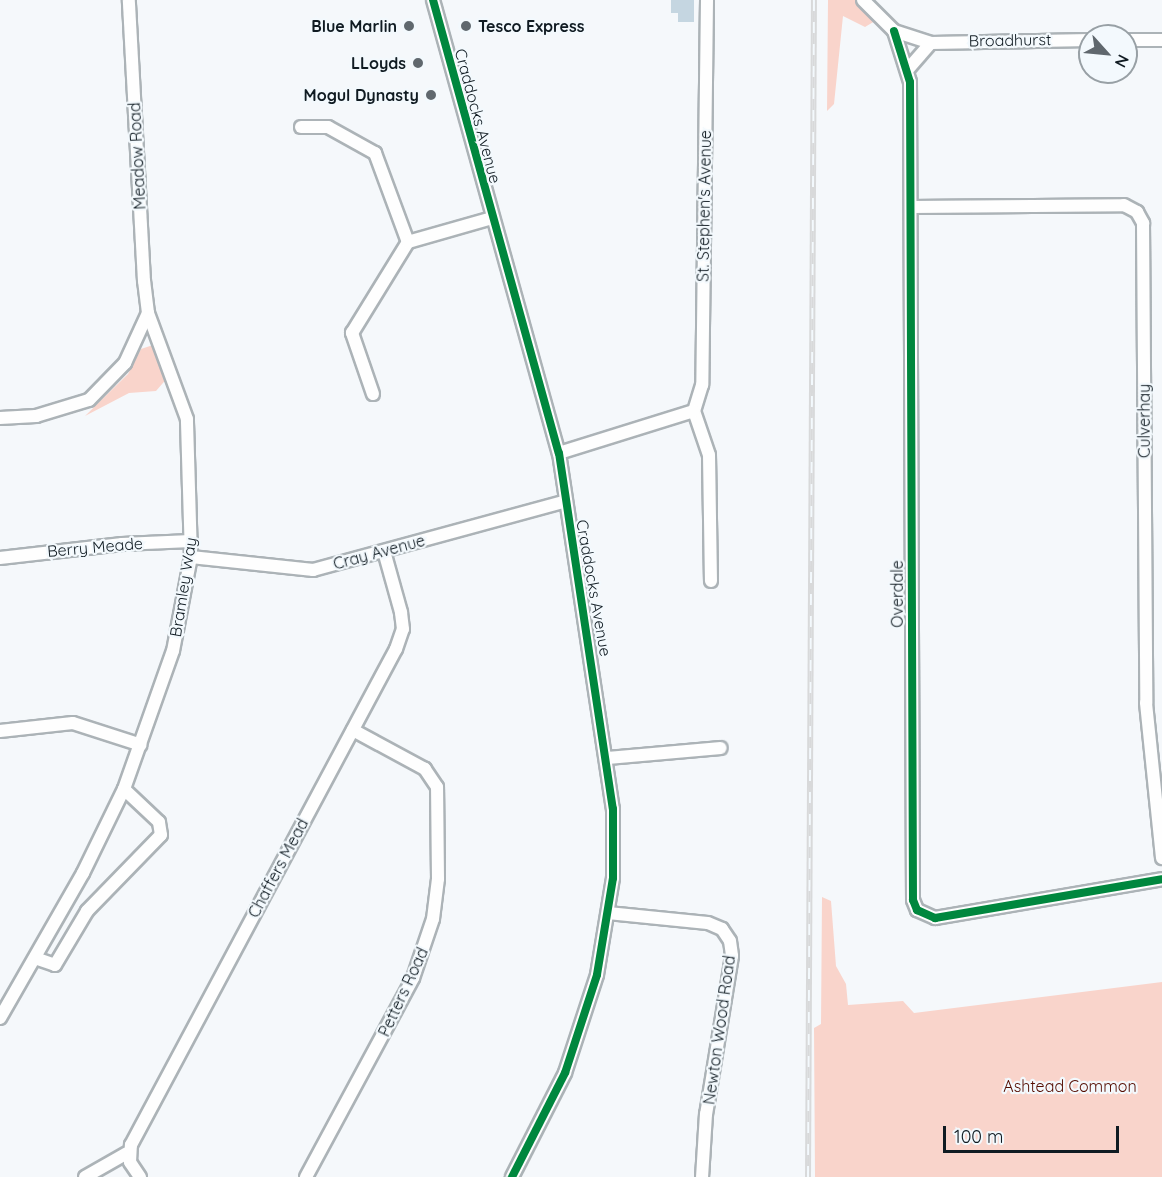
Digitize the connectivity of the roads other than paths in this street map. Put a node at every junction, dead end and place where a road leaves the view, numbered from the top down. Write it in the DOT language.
graph roads {
  1 [pos="129,0"];
  2 [pos="433,0"];
  3 [pos="707,0"];
  4 [pos="863,0"];
  5 [pos="894,31"];
  6 [pos="1078,40"];
  7 [pos="1138,40"];
  8 [pos="1162,40"];
  9 [pos="931,43"];
  10 [pos="909,68"];
  11 [pos="301,127"];
  12 [pos="911,207"];
  13 [pos="492,218"];
  14 [pos="408,242"];
  15 [pos="148,313"];
  16 [pos="373,394"];
  17 [pos="694,411"];
  18 [pos="0,418"];
  19 [pos="559,453"];
  20 [pos="564,502"];
  21 [pos="191,541"];
  22 [pos="384,551"];
  23 [pos="191,557"];
  24 [pos="0,558"];
  25 [pos="711,580"];
  26 [pos="353,730"];
  27 [pos="0,731"];
  28 [pos="141,746"];
  29 [pos="721,748"];
  30 [pos="608,758"];
  31 [pos="124,789"];
  32 [pos="1162,858"];
  33 [pos="1162,879"];
  34 [pos="608,913"];
  35 [pos="35,958"];
  36 [pos="0,1018"];
  37 [pos="127,1153"];
  38 [pos="85,1177"];
  39 [pos="140,1177"];
  40 [pos="306,1177"];
  41 [pos="512,1177"];
  42 [pos="702,1177"];
  1 -- 15 [label="street, Meadow Road"];
  2 -- 13 [label="street, Craddocks Avenue"];
  3 -- 17 [label="street, St. Stephen's Avenue"];
  4 -- 5 [label="street, Broadhurst"];
  5 -- 9 [label="street, Broadhurst"];
  5 -- 10 [label="street, Overdale"];
  6 -- 9 [label="street, Broadhurst"];
  7 -- 8 [label="street"];
  9 -- 10 [label="street"];
  10 -- 12 [label="street, Overdale"];
  11 -- 14 [label="street"];
  12 -- 32 [label="street, Culverhay"];
  12 -- 33 [label="street, Overdale"];
  13 -- 14 [label="street"];
  13 -- 19 [label="street, Craddocks Avenue"];
  14 -- 16 [label="street"];
  15 -- 18 [label="street"];
  15 -- 21 [label="street, Bramley Way"];
  17 -- 19 [label="street"];
  17 -- 25 [label="street"];
  19 -- 20 [label="street, Craddocks Avenue"];
  20 -- 22 [label="street, Cray Avenue"];
  20 -- 30 [label="street, Craddocks Avenue"];
  21 -- 23 [label="street, Bramley Way"];
  21 -- 24 [label="street, Berry Meade"];
  22 -- 23 [label="street, Cray Avenue"];
  22 -- 26 [label="street, Chaffers Mead"];
  23 -- 28 [label="street, Bramley Way"];
  26 -- 37 [label="street, Chaffers Mead"];
  26 -- 40 [label="street, Petters Road"];
  27 -- 28 [label="street"];
  28 -- 31 [label="street, Bramley Way"];
  29 -- 30 [label="street"];
  30 -- 34 [label="street, Craddocks Avenue"];
  31 -- 35 [label="street, Bramley Way"];
  31 -- 35 [label="street"];
  34 -- 41 [label="street, Craddocks Avenue"];
  34 -- 42 [label="street, Newton Wood Road"];
  35 -- 36 [label="street, Bramley Way"];
  37 -- 38 [label="street"];
  37 -- 39 [label="street"];
}
